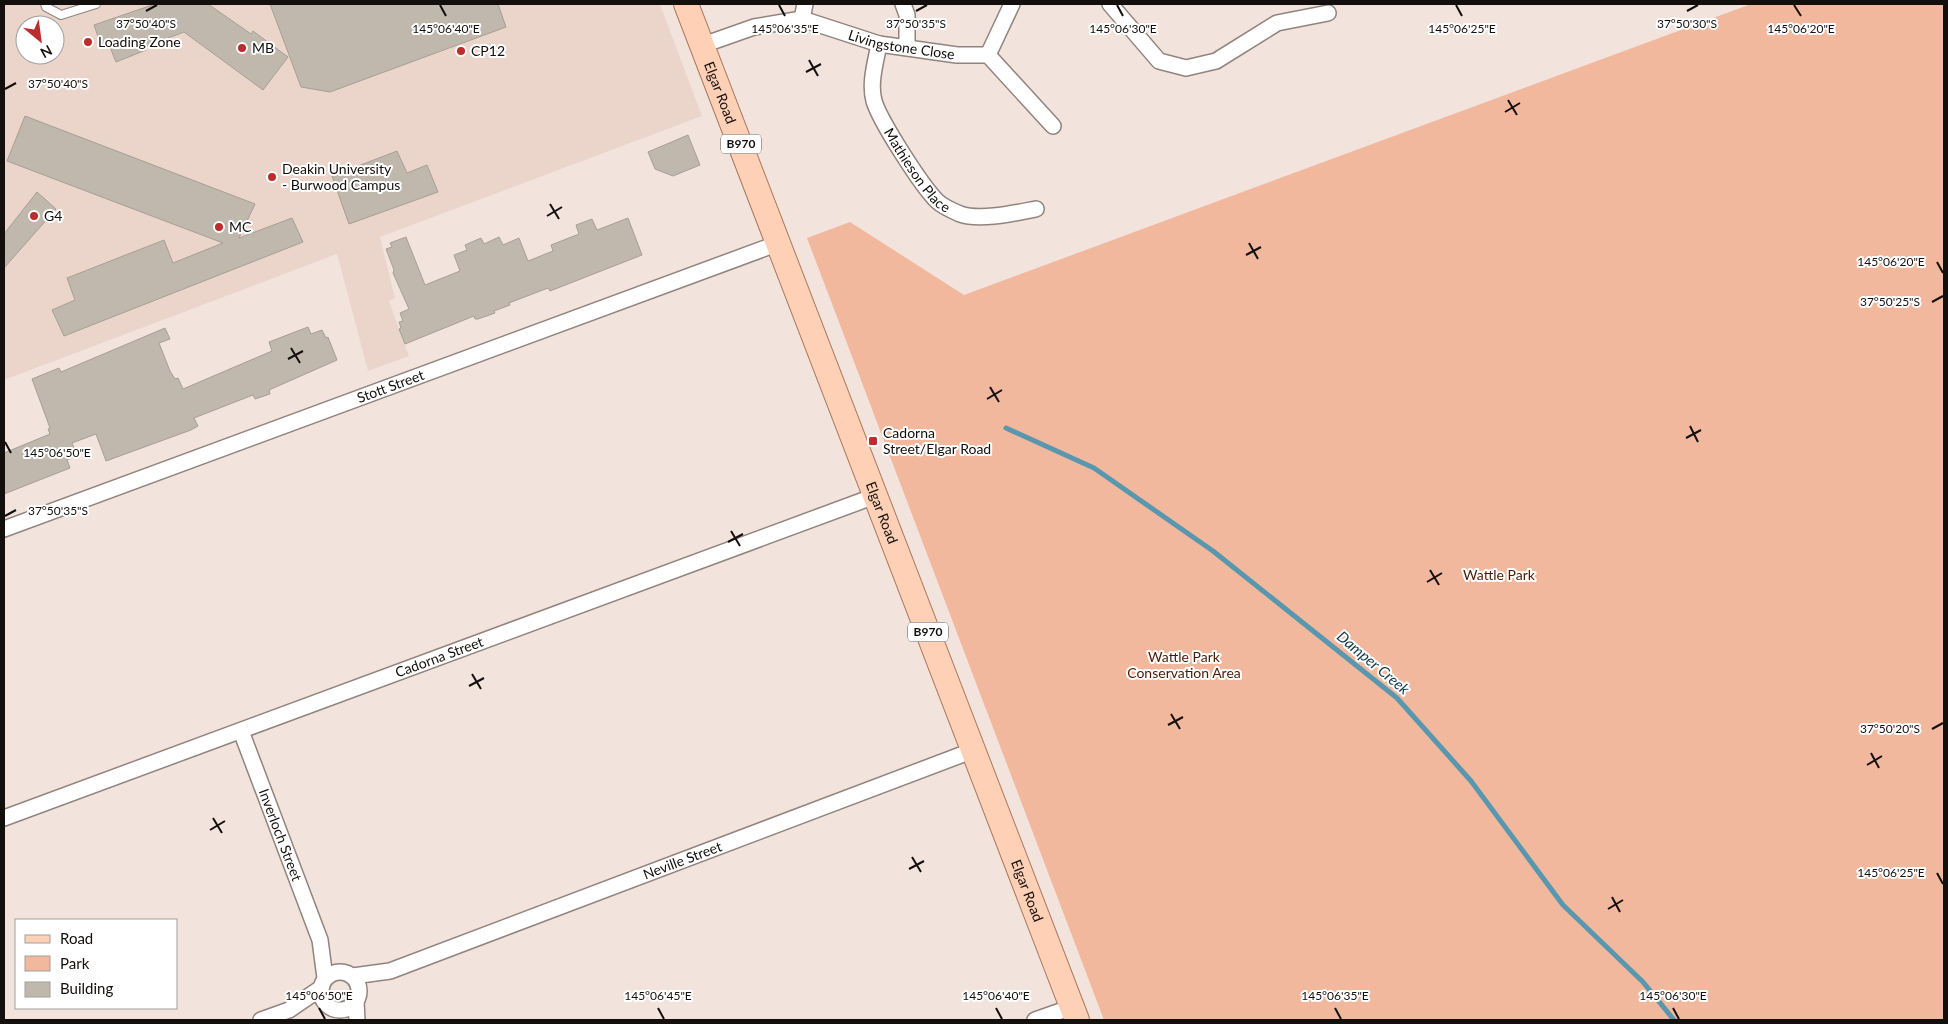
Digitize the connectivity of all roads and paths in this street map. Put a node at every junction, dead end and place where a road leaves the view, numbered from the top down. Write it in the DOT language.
graph roads {
  1 [pos="45,4"];
  2 [pos="96,4"];
  3 [pos="686,4"];
  4 [pos="902,4"];
  5 [pos="1012,4"];
  6 [pos="1110,4"];
  7 [pos="804,11"];
  8 [pos="1328,13"];
  9 [pos="879,44"];
  10 [pos="703,45"];
  11 [pos="907,48"];
  12 [pos="988,55"];
  13 [pos="1054,126"];
  14 [pos="1036,209"];
  15 [pos="779,243"];
  16 [pos="876,496"];
  17 [pos="4,528"];
  18 [pos="241,731"];
  19 [pos="974,750"];
  20 [pos="4,818"];
  21 [pos="320,940"];
  22 [pos="390,971"];
  23 [pos="347,974"];
  24 [pos="323,983"];
  25 [pos="357,999"];
  26 [pos="289,1010"];
  27 [pos="338,1012"];
  28 [pos="1074,1013"];
  29 [pos="261,1020"];
  30 [pos="357,1020"];
  31 [pos="1035,1020"];
  1 -- 2 [label="lane"];
  3 -- 10 [label="main road, Elgar Road / B970"];
  4 -- 11 [label="street"];
  5 -- 12 [label="street"];
  6 -- 8 [label="street"];
  7 -- 9 [label="street, Livingstone Close"];
  7 -- 10 [label="street, Livingstone Close"];
  9 -- 11 [label="street, Livingstone Close"];
  9 -- 14 [label="street, Mathieson Place"];
  10 -- 15 [label="main road, Elgar Road / B970"];
  11 -- 12 [label="street, Livingstone Close"];
  12 -- 13 [label="street"];
  15 -- 16 [label="main road, Elgar Road / B970"];
  15 -- 17 [label="street, Stott Street"];
  16 -- 18 [label="street, Cadorna Street"];
  16 -- 19 [label="main road, Elgar Road / B970"];
  18 -- 20 [label="street, Cadorna Street"];
  18 -- 21 [label="street, Inverloch Street"];
  19 -- 22 [label="street, Neville Street"];
  19 -- 28 [label="main road, Elgar Road / B970"];
  21 -- 23 [label="street, Inverloch Street"];
  21 -- 24 [label="street, Inverloch Street"];
  22 -- 23 [label="street, Neville Street"];
  22 -- 25 [label="street, Neville Street"];
  23 -- 24 [label="street"];
  23 -- 25 [label="street"];
  24 -- 26 [label="street"];
  24 -- 27 [label="street"];
  25 -- 27 [label="street"];
  25 -- 30 [label="street"];
  26 -- 27 [label="street"];
  26 -- 29 [label="street"];
  28 -- 31 [label="street"];
}
